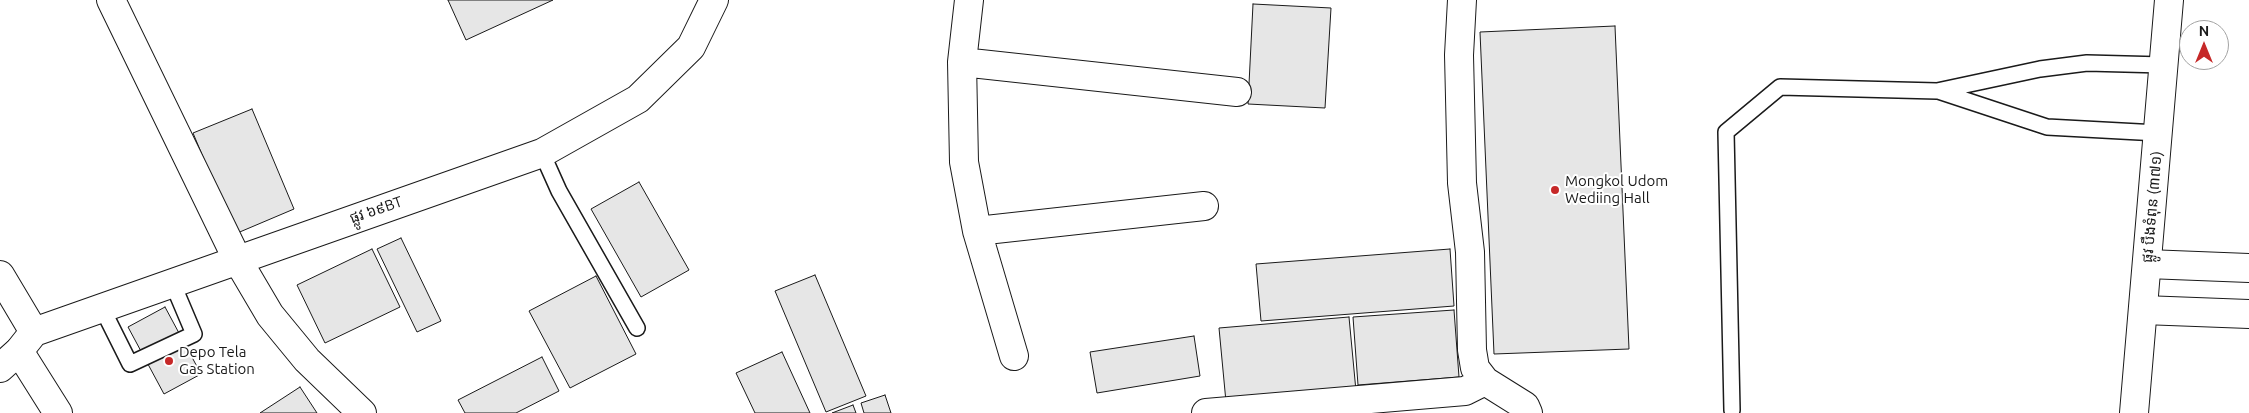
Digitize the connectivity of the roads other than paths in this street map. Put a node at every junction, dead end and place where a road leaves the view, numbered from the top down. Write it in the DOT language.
graph roads {
  1 [pos="111,0"];
  2 [pos="714,0"];
  3 [pos="969,0"];
  4 [pos="1462,0"];
  5 [pos="2169,0"];
  6 [pos="962,62"];
  7 [pos="2163,64"];
  8 [pos="1937,91"];
  9 [pos="1237,92"];
  10 [pos="2158,133"];
  11 [pos="542,153"];
  12 [pos="1204,206"];
  13 [pos="977,231"];
  14 [pos="237,259"];
  15 [pos="2147,264"];
  16 [pos="2249,268"];
  17 [pos="0,275"];
  18 [pos="172,282"];
  19 [pos="102,308"];
  20 [pos="2143,310"];
  21 [pos="2249,314"];
  22 [pos="637,328"];
  23 [pos="18,350"];
  24 [pos="1014,356"];
  25 [pos="1485,381"];
  26 [pos="1392,405"];
  27 [pos="1732,410"];
  28 [pos="58,413"];
  29 [pos="362,413"];
  30 [pos="1206,413"];
  31 [pos="1528,413"];
  32 [pos="2134,413"];
  1 -- 14 [label="street"];
  2 -- 11 [label="street, ផ្លូវ ៦៩BT"];
  3 -- 6 [label="street"];
  4 -- 25 [label="street"];
  5 -- 7 [label="street, ផ្លូវ បឹងទំពុន (៣៧១)"];
  6 -- 9 [label="street"];
  6 -- 13 [label="street"];
  7 -- 8 [label="lane"];
  7 -- 10 [label="street, ផ្លូវ បឹងទំពុន (៣៧១)"];
  8 -- 10 [label="lane"];
  8 -- 27 [label="lane"];
  10 -- 15 [label="street, ផ្លូវ បឹងទំពុន (៣៧១)"];
  11 -- 14 [label="street, ផ្លូវ ៦៩BT"];
  11 -- 22 [label="lane"];
  12 -- 13 [label="street"];
  13 -- 24 [label="street"];
  14 -- 18 [label="street, ផ្លូវ ៦៩BT"];
  14 -- 29 [label="street"];
  15 -- 16 [label="street"];
  15 -- 20 [label="street, ផ្លូវ បឹងទំពុន (៣៧១)"];
  17 -- 23 [label="street"];
  18 -- 19 [label="street, ផ្លូវ ៦៩BT"];
  18 -- 19 [label="lane"];
  19 -- 23 [label="street, ផ្លូវ ៦៩BT"];
  20 -- 21 [label="street"];
  20 -- 32 [label="street, ផ្លូវ បឹងទំពុន (៣៧១)"];
  23 -- 28 [label="street"];
  25 -- 26 [label="street"];
  25 -- 31 [label="street"];
  26 -- 30 [label="street"];
}
